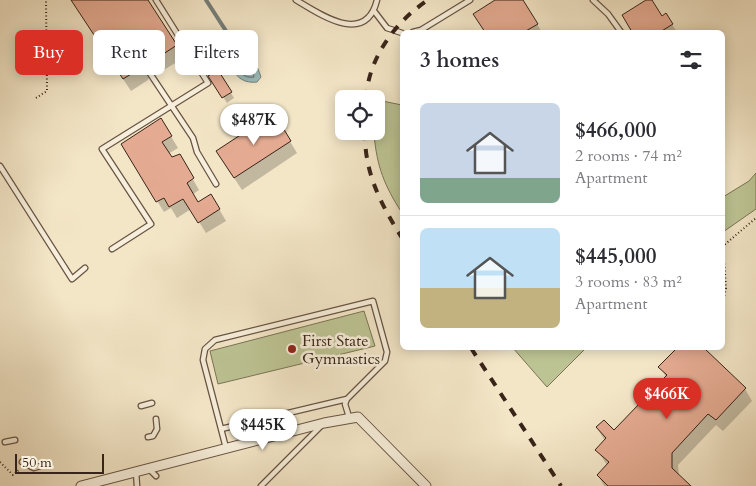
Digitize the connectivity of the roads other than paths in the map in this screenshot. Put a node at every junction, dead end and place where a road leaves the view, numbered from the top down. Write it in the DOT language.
graph roads {
  1 [pos="156,0"];
  2 [pos="296,0"];
  3 [pos="377,0"];
  4 [pos="470,0"];
  5 [pos="593,0"];
  6 [pos="374,11"];
  7 [pos="421,30"];
  8 [pos="620,30"];
  9 [pos="400,32"];
  10 [pos="151,75"];
  11 [pos="172,106"];
  12 [pos="0,166"];
  13 [pos="216,184"];
  14 [pos="112,249"];
  15 [pos="85,268"];
  16 [pos="347,399"];
  17 [pos="152,403"];
  18 [pos="141,406"];
  19 [pos="349,417"];
  20 [pos="156,419"];
  21 [pos="324,423"];
  22 [pos="221,429"];
  23 [pos="148,438"];
  24 [pos="14,440"];
  25 [pos="5,442"];
  26 [pos="226,448"];
  27 [pos="23,462"];
  28 [pos="40,466"];
  29 [pos="148,468"];
  30 [pos="136,471"];
  31 [pos="156,476"];
  32 [pos="81,486"];
  33 [pos="137,486"];
  34 [pos="261,486"];
  35 [pos="426,486"];
  1 -- 11 [label="lane"];
  2 -- 6 [label="lane"];
  3 -- 6 [label="lane"];
  4 -- 7 [label="lane"];
  5 -- 8 [label="lane"];
  6 -- 9 [label="lane"];
  10 -- 11 [label="lane"];
  11 -- 13 [label="lane"];
  11 -- 14 [label="lane"];
  12 -- 15 [label="lane"];
  16 -- 19 [label="lane"];
  16 -- 22 [label="lane"];
  16 -- 22 [label="lane"];
  17 -- 18 [label="lane"];
  19 -- 21 [label="street"];
  19 -- 35 [label="street"];
  20 -- 23 [label="lane"];
  21 -- 26 [label="street"];
  21 -- 34 [label="lane"];
  22 -- 26 [label="lane"];
  24 -- 25 [label="lane"];
  26 -- 29 [label="street"];
  27 -- 28 [label="lane"];
  29 -- 30 [label="street"];
  29 -- 31 [label="lane"];
  30 -- 32 [label="street"];
  30 -- 33 [label="lane"];
}
